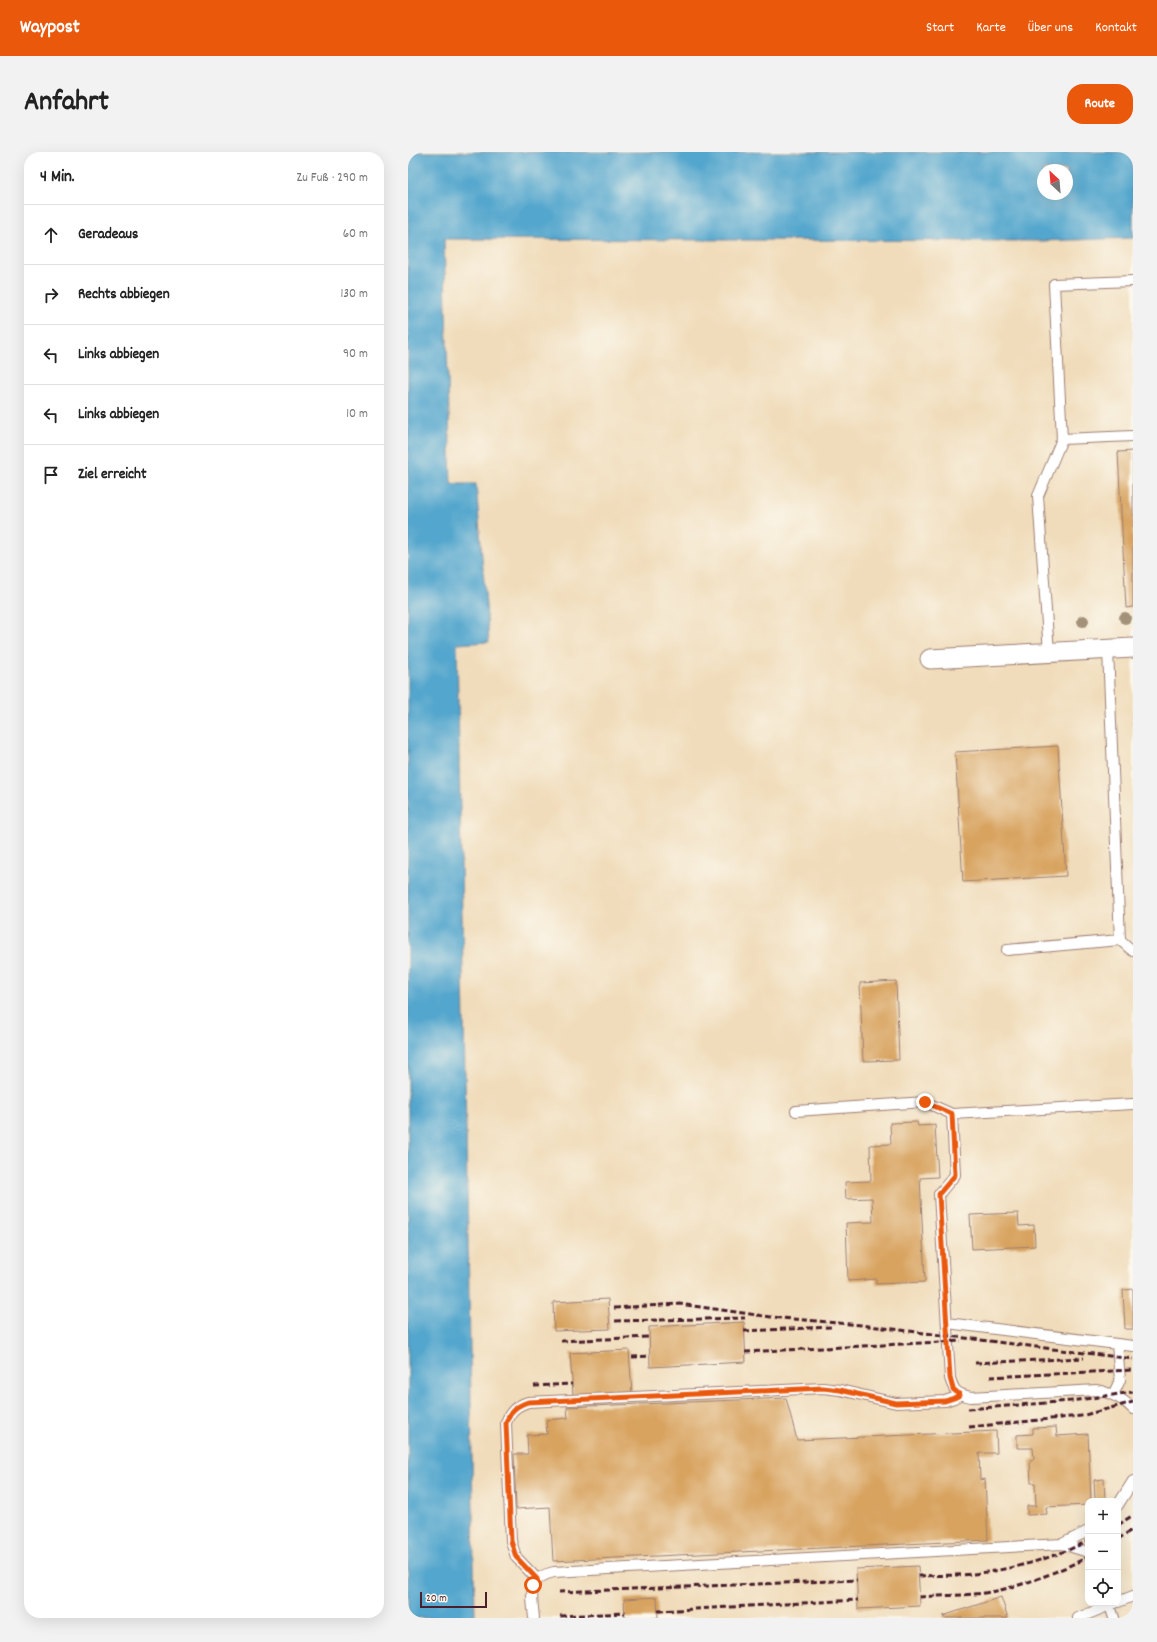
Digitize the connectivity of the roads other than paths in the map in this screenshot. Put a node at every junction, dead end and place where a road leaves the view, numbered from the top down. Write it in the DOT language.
graph roads {
  1 [pos="1133,281"];
  2 [pos="1133,436"];
  3 [pos="1062,439"];
  4 [pos="1133,648"];
  5 [pos="1108,650"];
  6 [pos="1048,653"];
  7 [pos="930,659"];
  8 [pos="1120,940"];
  9 [pos="1007,950"];
  10 [pos="1133,951"];
  11 [pos="1133,1104"];
  12 [pos="796,1111"];
  13 [pos="952,1114"];
  14 [pos="947,1323"];
  15 [pos="1117,1344"];
  16 [pos="1133,1346"];
  17 [pos="960,1395"];
  18 [pos="1113,1395"];
  19 [pos="1133,1409"];
  20 [pos="1133,1481"];
  21 [pos="1121,1500"];
  22 [pos="1085,1532"];
  23 [pos="1062,1544"];
  24 [pos="1085,1551"];
  25 [pos="537,1579"];
  26 [pos="1133,1596"];
  27 [pos="1121,1600"];
  28 [pos="1106,1606"];
  29 [pos="1113,1606"];
  30 [pos="534,1618"];
  31 [pos="1078,1618"];
  32 [pos="1114,1618"];
  1 -- 3 [label="lane"];
  2 -- 3 [label="lane"];
  3 -- 6 [label="lane"];
  4 -- 5 [label="street"];
  5 -- 6 [label="street"];
  5 -- 8 [label="lane"];
  6 -- 7 [label="street"];
  8 -- 9 [label="lane"];
  8 -- 10 [label="lane"];
  11 -- 13 [label="lane"];
  12 -- 13 [label="lane"];
  13 -- 14 [label="lane"];
  14 -- 15 [label="lane"];
  14 -- 17 [label="lane"];
  15 -- 16 [label="lane"];
  15 -- 18 [label="lane"];
  17 -- 18 [label="lane"];
  17 -- 25 [label="lane"];
  18 -- 19 [label="lane"];
  20 -- 21 [label="lane"];
  22 -- 23 [label="lane"];
  23 -- 24 [label="lane"];
  23 -- 25 [label="lane"];
  25 -- 30 [label="lane"];
  26 -- 27 [label="lane"];
  28 -- 31 [label="lane"];
  29 -- 32 [label="lane"];
}
